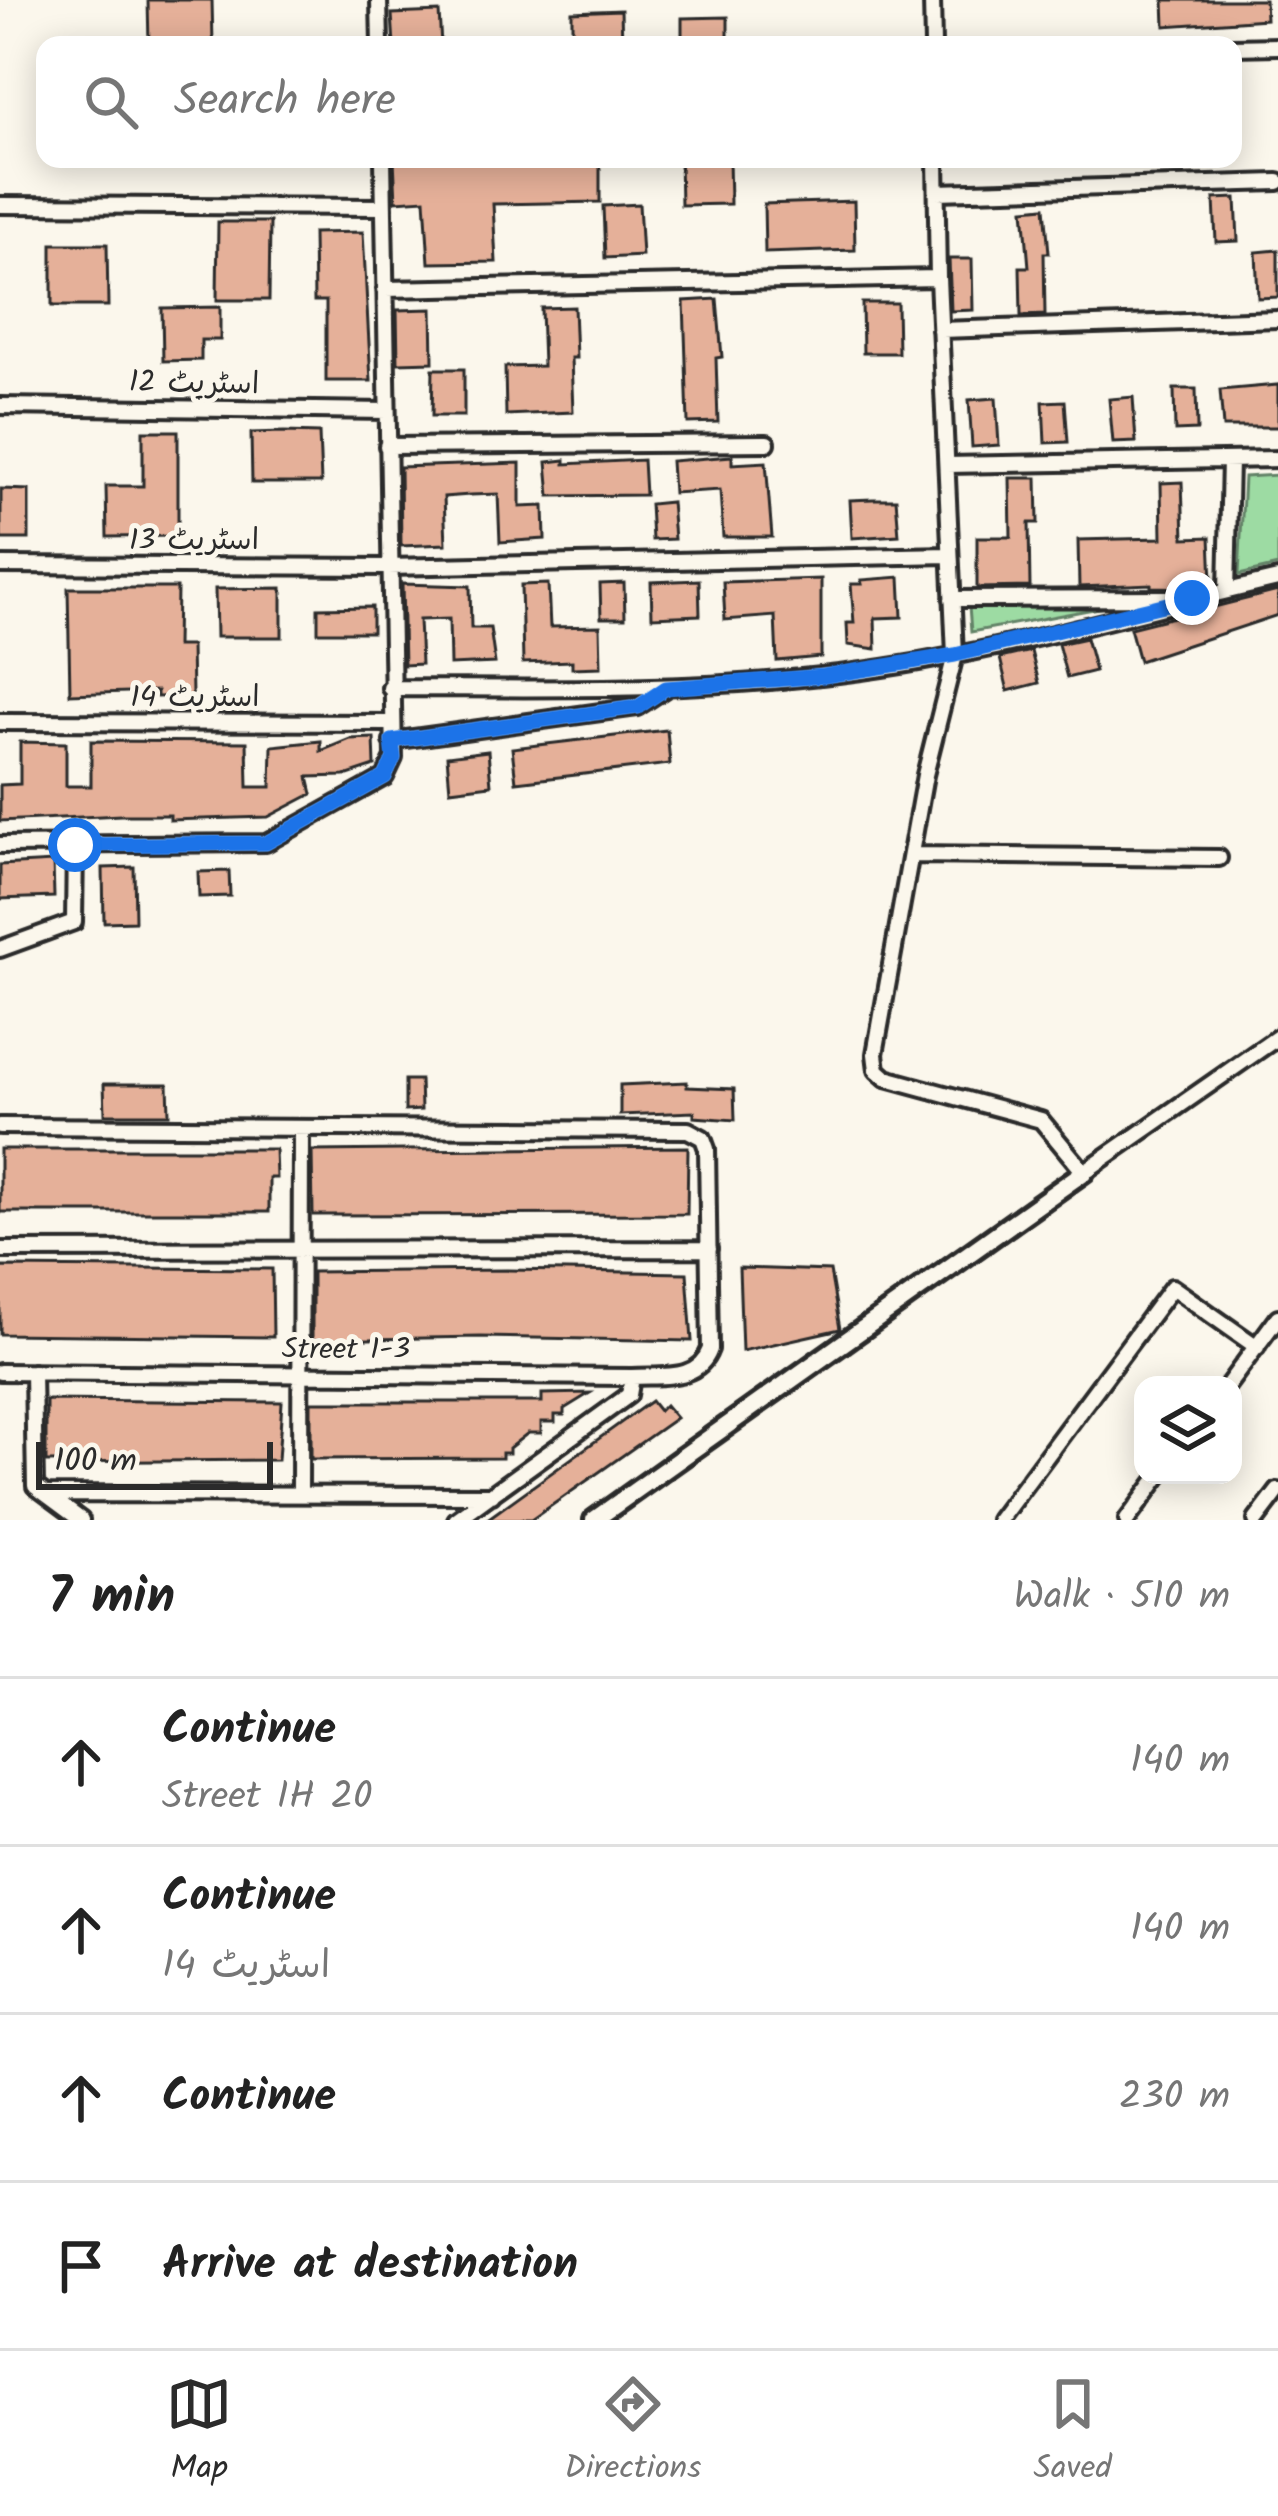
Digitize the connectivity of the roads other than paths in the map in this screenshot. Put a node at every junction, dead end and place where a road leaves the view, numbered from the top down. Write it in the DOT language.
graph roads {
  1 [pos="379,0"];
  2 [pos="932,0"];
  3 [pos="380,36"];
  4 [pos="934,36"];
  5 [pos="1278,46"];
  6 [pos="1242,47"];
  7 [pos="383,168"];
  8 [pos="936,168"];
  9 [pos="1278,182"];
  10 [pos="937,192"];
  11 [pos="0,205"];
  12 [pos="384,207"];
  13 [pos="938,278"];
  14 [pos="385,289"];
  15 [pos="1278,320"];
  16 [pos="940,330"];
  17 [pos="0,406"];
  18 [pos="388,411"];
  19 [pos="767,443"];
  20 [pos="387,446"];
  21 [pos="1278,459"];
  22 [pos="1230,460"];
  23 [pos="947,464"];
  24 [pos="949,555"];
  25 [pos="0,565"];
  26 [pos="388,567"];
  27 [pos="1278,579"];
  28 [pos="1227,591"];
  29 [pos="1192,598"];
  30 [pos="952,599"];
  31 [pos="955,655"];
  32 [pos="390,688"];
  33 [pos="666,688"];
  34 [pos="0,722"];
  35 [pos="391,723"];
  36 [pos="392,741"];
  37 [pos="0,845"];
  38 [pos="75,845"];
  39 [pos="911,855"];
  40 [pos="1220,858"];
  41 [pos="0,949"];
  42 [pos="1278,1037"];
  43 [pos="0,1126"];
  44 [pos="301,1130"];
  45 [pos="1084,1172"];
  46 [pos="709,1249"];
  47 [pos="0,1250"];
  48 [pos="301,1252"];
  49 [pos="1278,1317"];
  50 [pos="1266,1342"];
  51 [pos="0,1372"];
  52 [pos="33,1372"];
  53 [pos="299,1375"];
  54 [pos="1236,1376"];
  55 [pos="632,1377"];
  56 [pos="1153,1484"];
  57 [pos="1278,1491"];
  58 [pos="300,1492"];
  59 [pos="49,1494"];
  60 [pos="491,1495"];
  61 [pos="81,1520"];
  62 [pos="456,1520"];
  63 [pos="594,1520"];
  64 [pos="999,1520"];
  65 [pos="1126,1520"];
  66 [pos="1256,1520"];
  1 -- 3 [label="street"];
  2 -- 4 [label="street"];
  5 -- 6 [label="street"];
  7 -- 12 [label="street"];
  8 -- 10 [label="street"];
  9 -- 10 [label="street"];
  10 -- 13 [label="street"];
  11 -- 12 [label="street"];
  12 -- 14 [label="street"];
  13 -- 14 [label="street"];
  13 -- 16 [label="street"];
  14 -- 18 [label="street"];
  15 -- 16 [label="street"];
  16 -- 23 [label="street"];
  17 -- 18 [label="street, اسٹریٹ 12"];
  18 -- 20 [label="street"];
  19 -- 20 [label="street"];
  20 -- 26 [label="street"];
  21 -- 22 [label="street"];
  22 -- 23 [label="street"];
  22 -- 28 [label="street"];
  23 -- 24 [label="street"];
  24 -- 26 [label="street, اسٹریٹ 13"];
  24 -- 30 [label="street"];
  25 -- 26 [label="street, اسٹریٹ 13"];
  26 -- 32 [label="street"];
  27 -- 28 [label="street"];
  28 -- 29 [label="street"];
  29 -- 30 [label="street"];
  29 -- 31 [label="street"];
  30 -- 31 [label="street"];
  31 -- 33 [label="street"];
  31 -- 39 [label="street"];
  32 -- 33 [label="street"];
  32 -- 35 [label="street"];
  33 -- 36 [label="street"];
  34 -- 35 [label="street, اسٹریٹ 14"];
  35 -- 36 [label="street"];
  36 -- 38 [label="street"];
  37 -- 38 [label="street"];
  38 -- 41 [label="street"];
  39 -- 40 [label="street"];
  39 -- 45 [label="street"];
  42 -- 45 [label="street"];
  43 -- 44 [label="street"];
  44 -- 46 [label="street"];
  44 -- 48 [label="street"];
  45 -- 63 [label="street"];
  46 -- 48 [label="street"];
  46 -- 55 [label="street, Street 1-3"];
  47 -- 48 [label="street"];
  48 -- 53 [label="street"];
  49 -- 50 [label="street"];
  50 -- 54 [label="street"];
  50 -- 64 [label="street"];
  51 -- 52 [label="street, Street 1-3"];
  52 -- 53 [label="street, Street 1-3"];
  52 -- 59 [label="street"];
  53 -- 55 [label="street, Street 1-3"];
  53 -- 58 [label="street"];
  55 -- 60 [label="street"];
  56 -- 65 [label="street"];
  57 -- 66 [label="street"];
  58 -- 59 [label="street"];
  58 -- 60 [label="street"];
  59 -- 61 [label="street"];
  60 -- 62 [label="street"];
}
